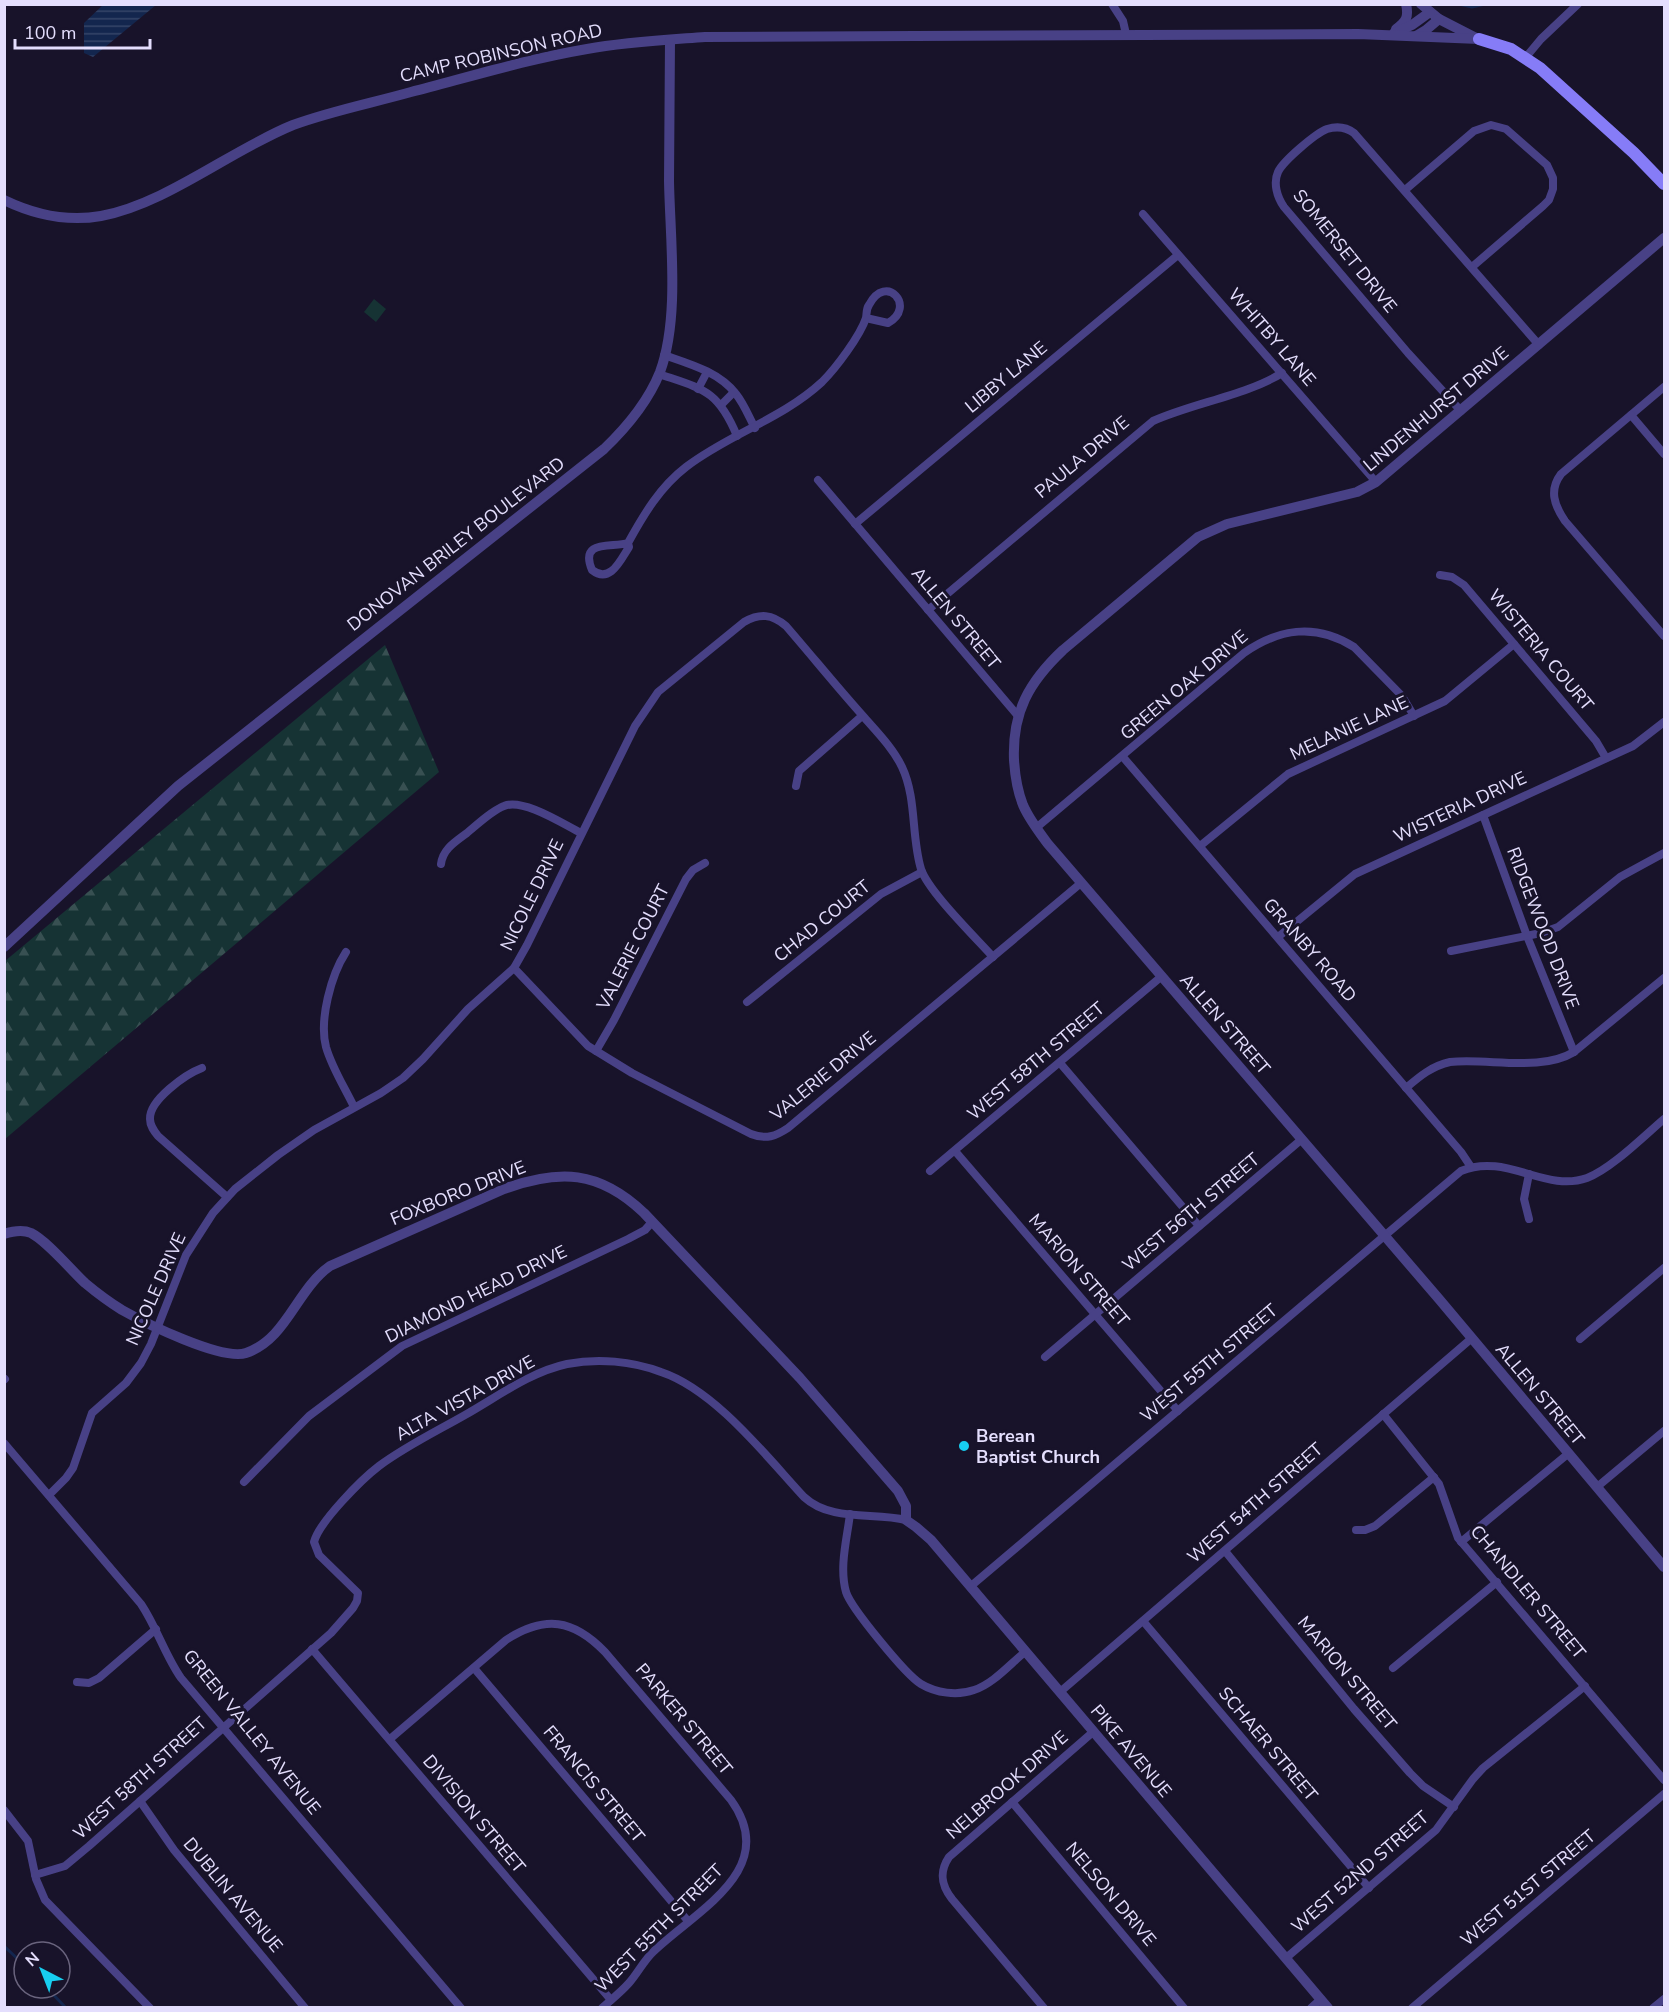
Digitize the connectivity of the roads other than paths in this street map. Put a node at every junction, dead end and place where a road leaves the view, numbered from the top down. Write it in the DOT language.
graph roads {
  1 [pos="1112,4"];
  2 [pos="1406,4"];
  3 [pos="1421,4"];
  4 [pos="1578,4"];
  5 [pos="1435,16"];
  6 [pos="1126,34"];
  7 [pos="1388,34"];
  8 [pos="1416,36"];
  9 [pos="1479,39"];
  10 [pos="670,40"];
  11 [pos="1526,57"];
  12 [pos="1665,184"];
  13 [pos="1405,190"];
  14 [pos="4,200"];
  15 [pos="1143,214"];
  16 [pos="1665,238"];
  17 [pos="1178,255"];
  18 [pos="1472,267"];
  19 [pos="866,318"];
  20 [pos="1539,345"];
  21 [pos="664,355"];
  22 [pos="707,372"];
  23 [pos="1282,373"];
  24 [pos="659,374"];
  25 [pos="1665,387"];
  26 [pos="698,389"];
  27 [pos="734,392"];
  28 [pos="721,405"];
  29 [pos="1461,411"];
  30 [pos="1631,415"];
  31 [pos="755,428"];
  32 [pos="737,436"];
  33 [pos="1665,454"];
  34 [pos="818,480"];
  35 [pos="1376,482"];
  36 [pos="855,524"];
  37 [pos="628,543"];
  38 [pos="1440,574"];
  39 [pos="928,610"];
  40 [pos="1665,636"];
  41 [pos="1514,644"];
  42 [pos="862,716"];
  43 [pos="1018,716"];
  44 [pos="1414,716"];
  45 [pos="1665,722"];
  46 [pos="1123,756"];
  47 [pos="1606,758"];
  48 [pos="796,786"];
  49 [pos="1483,815"];
  50 [pos="1036,828"];
  51 [pos="581,833"];
  52 [pos="1200,846"];
  53 [pos="1665,853"];
  54 [pos="705,863"];
  55 [pos="441,864"];
  56 [pos="922,872"];
  57 [pos="1081,883"];
  58 [pos="1527,936"];
  59 [pos="1278,937"];
  60 [pos="4,947"];
  61 [pos="1450,951"];
  62 [pos="346,952"];
  63 [pos="993,957"];
  64 [pos="514,968"];
  65 [pos="1162,976"];
  66 [pos="1665,978"];
  67 [pos="747,1002"];
  68 [pos="596,1051"];
  69 [pos="1574,1052"];
  70 [pos="1060,1063"];
  71 [pos="202,1068"];
  72 [pos="1406,1088"];
  73 [pos="354,1107"];
  74 [pos="1665,1119"];
  75 [pos="1302,1139"];
  76 [pos="955,1150"];
  77 [pos="1471,1167"];
  78 [pos="930,1171"];
  79 [pos="1529,1174"];
  80 [pos="227,1197"];
  81 [pos="1529,1219"];
  82 [pos="652,1222"];
  83 [pos="1199,1226"];
  84 [pos="4,1234"];
  85 [pos="1384,1235"];
  86 [pos="1665,1268"];
  87 [pos="1096,1314"];
  88 [pos="158,1327"];
  89 [pos="1472,1338"];
  90 [pos="1580,1339"];
  91 [pos="1046,1357"];
  92 [pos="1178,1411"];
  93 [pos="1383,1414"];
  94 [pos="1665,1431"];
  95 [pos="4,1443"];
  96 [pos="1569,1453"];
  97 [pos="1434,1477"];
  98 [pos="244,1482"];
  99 [pos="1597,1487"];
  100 [pos="49,1494"];
  101 [pos="850,1514"];
  102 [pos="906,1521"];
  103 [pos="1356,1530"];
  104 [pos="1461,1542"];
  105 [pos="314,1545"];
  106 [pos="1225,1551"];
  107 [pos="1665,1568"];
  108 [pos="1497,1582"];
  109 [pos="971,1586"];
  110 [pos="1143,1621"];
  111 [pos="156,1629"];
  112 [pos="312,1649"];
  113 [pos="1025,1652"];
  114 [pos="474,1668"];
  115 [pos="1393,1668"];
  116 [pos="77,1682"];
  117 [pos="1584,1686"];
  118 [pos="1060,1692"];
  119 [pos="223,1727"];
  120 [pos="1093,1732"];
  121 [pos="390,1739"];
  122 [pos="1665,1780"];
  123 [pos="1665,1794"];
  124 [pos="140,1801"];
  125 [pos="1012,1802"];
  126 [pos="1454,1807"];
  127 [pos="4,1810"];
  128 [pos="12,1820"];
  129 [pos="4,1827"];
  130 [pos="739,1872"];
  131 [pos="36,1875"];
  132 [pos="1369,1888"];
  133 [pos="688,1921"];
  134 [pos="1286,1958"];
  135 [pos="1665,1999"];
  136 [pos="611,2000"];
  137 [pos="1324,2003"];
  138 [pos="150,2007"];
  139 [pos="305,2007"];
  140 [pos="461,2007"];
  141 [pos="602,2007"];
  142 [pos="1044,2007"];
  143 [pos="1184,2007"];
  144 [pos="1311,2007"];
  145 [pos="1412,2007"];
  146 [pos="1653,2007"];
  1 -- 6 [label="street"];
  2 -- 7 [label="street"];
  3 -- 5 [label="street"];
  4 -- 11 [label="street"];
  5 -- 7 [label="street"];
  5 -- 8 [label="street"];
  5 -- 9 [label="street"];
  6 -- 7 [label="street, CAMP ROBINSON ROAD"];
  6 -- 10 [label="street, CAMP ROBINSON ROAD"];
  7 -- 8 [label="street, CAMP ROBINSON ROAD"];
  8 -- 9 [label="street, CAMP ROBINSON ROAD"];
  9 -- 11 [label="main road, CAMP ROBINSON ROAD"];
  10 -- 14 [label="street, CAMP ROBINSON ROAD"];
  10 -- 21 [label="street, DONOVAN BRILEY BOULEVARD"];
  11 -- 12 [label="main road, CAMP ROBINSON ROAD"];
  13 -- 18 [label="street, SOMERSET DRIVE"];
  13 -- 18 [label="street"];
  13 -- 29 [label="street, SOMERSET DRIVE"];
  15 -- 17 [label="street, WHITBY LANE"];
  16 -- 20 [label="street, LINDENHURST DRIVE"];
  17 -- 23 [label="street, WHITBY LANE"];
  17 -- 36 [label="street, LIBBY LANE"];
  18 -- 20 [label="street, SOMERSET DRIVE"];
  19 -- 19 [label="street"];
  19 -- 31 [label="street"];
  20 -- 29 [label="street, LINDENHURST DRIVE"];
  21 -- 22 [label="street"];
  21 -- 24 [label="street, DONOVAN BRILEY BOULEVARD"];
  22 -- 26 [label="street"];
  22 -- 27 [label="street"];
  23 -- 35 [label="street, WHITBY LANE"];
  23 -- 39 [label="street, PAULA DRIVE"];
  24 -- 26 [label="street"];
  24 -- 60 [label="street, DONOVAN BRILEY BOULEVARD"];
  25 -- 30 [label="street"];
  26 -- 28 [label="street"];
  27 -- 28 [label="street"];
  27 -- 31 [label="street"];
  28 -- 32 [label="street"];
  29 -- 35 [label="street, LINDENHURST DRIVE"];
  30 -- 33 [label="street"];
  30 -- 40 [label="street"];
  31 -- 32 [label="street"];
  32 -- 37 [label="street"];
  34 -- 36 [label="street, ALLEN STREET"];
  35 -- 43 [label="street, LINDENHURST DRIVE"];
  36 -- 39 [label="street, ALLEN STREET"];
  37 -- 37 [label="street"];
  38 -- 41 [label="street, WISTERIA COURT"];
  39 -- 43 [label="street, ALLEN STREET"];
  41 -- 44 [label="street, MELANIE LANE"];
  41 -- 47 [label="street, WISTERIA COURT"];
  42 -- 48 [label="street"];
  42 -- 51 [label="street, NICOLE DRIVE"];
  42 -- 56 [label="street, NICOLE DRIVE"];
  43 -- 50 [label="street, ALLEN STREET"];
  44 -- 46 [label="street, GREEN OAK DRIVE"];
  44 -- 52 [label="street, MELANIE LANE"];
  45 -- 47 [label="street, WISTERIA DRIVE"];
  46 -- 50 [label="street, GREEN OAK DRIVE"];
  46 -- 52 [label="street, GRANBY ROAD"];
  47 -- 49 [label="street, WISTERIA DRIVE"];
  49 -- 58 [label="street, RIDGEWOOD DRIVE"];
  49 -- 59 [label="street, WISTERIA DRIVE"];
  50 -- 57 [label="street, ALLEN STREET"];
  51 -- 55 [label="street"];
  51 -- 64 [label="street, NICOLE DRIVE"];
  52 -- 59 [label="street, GRANBY ROAD"];
  53 -- 58 [label="street"];
  54 -- 68 [label="street, VALERIE COURT"];
  56 -- 63 [label="street, NICOLE DRIVE"];
  56 -- 67 [label="street, CHAD COURT"];
  57 -- 63 [label="street, VALERIE DRIVE"];
  57 -- 65 [label="street, ALLEN STREET"];
  58 -- 61 [label="street"];
  58 -- 69 [label="street, RIDGEWOOD DRIVE"];
  59 -- 72 [label="street, GRANBY ROAD"];
  62 -- 73 [label="street"];
  63 -- 68 [label="street, VALERIE DRIVE"];
  64 -- 68 [label="street, VALERIE DRIVE"];
  64 -- 73 [label="street, NICOLE DRIVE"];
  65 -- 70 [label="street, WEST 58TH STREET"];
  65 -- 75 [label="street, ALLEN STREET"];
  66 -- 69 [label="street"];
  69 -- 72 [label="street"];
  70 -- 76 [label="street, WEST 58TH STREET"];
  70 -- 83 [label="street"];
  71 -- 80 [label="street"];
  72 -- 77 [label="street, GRANBY ROAD"];
  73 -- 80 [label="street, NICOLE DRIVE"];
  74 -- 79 [label="street"];
  75 -- 83 [label="street, WEST 56TH STREET"];
  75 -- 85 [label="street, ALLEN STREET"];
  76 -- 78 [label="street, WEST 58TH STREET"];
  76 -- 87 [label="street, MARION STREET"];
  77 -- 79 [label="street"];
  77 -- 85 [label="street, WEST 55TH STREET"];
  79 -- 81 [label="street"];
  80 -- 88 [label="street, NICOLE DRIVE"];
  82 -- 88 [label="street, FOXBORO DRIVE"];
  82 -- 98 [label="street, DIAMOND HEAD DRIVE"];
  82 -- 102 [label="street, FOXBORO DRIVE"];
  83 -- 87 [label="street, WEST 56TH STREET"];
  84 -- 88 [label="street, FOXBORO DRIVE"];
  85 -- 89 [label="street, ALLEN STREET"];
  85 -- 92 [label="street, WEST 55TH STREET"];
  86 -- 90 [label="street"];
  87 -- 91 [label="street, WEST 56TH STREET"];
  87 -- 92 [label="street, MARION STREET"];
  88 -- 100 [label="street, NICOLE DRIVE"];
  89 -- 93 [label="street, WEST 54TH STREET"];
  89 -- 96 [label="street, ALLEN STREET"];
  92 -- 109 [label="street, WEST 55TH STREET"];
  93 -- 97 [label="street, CHANDLER STREET"];
  93 -- 106 [label="street, WEST 54TH STREET"];
  94 -- 99 [label="street"];
  95 -- 100 [label="street, GREEN VALLEY AVENUE"];
  96 -- 99 [label="street, ALLEN STREET"];
  96 -- 104 [label="street"];
  97 -- 103 [label="street"];
  97 -- 104 [label="street, CHANDLER STREET"];
  99 -- 107 [label="street, ALLEN STREET"];
  100 -- 111 [label="street, GREEN VALLEY AVENUE"];
  101 -- 102 [label="street, ALTA VISTA DRIVE"];
  101 -- 105 [label="street, ALTA VISTA DRIVE"];
  101 -- 113 [label="street"];
  102 -- 109 [label="street, PIKE AVENUE"];
  104 -- 108 [label="street, CHANDLER STREET"];
  105 -- 112 [label="street, WEST 58TH STREET"];
  106 -- 110 [label="street, WEST 54TH STREET"];
  106 -- 126 [label="street, MARION STREET"];
  108 -- 115 [label="street"];
  108 -- 117 [label="street, CHANDLER STREET"];
  109 -- 113 [label="street, PIKE AVENUE"];
  110 -- 118 [label="street, WEST 54TH STREET"];
  110 -- 132 [label="street, SCHAER STREET"];
  111 -- 116 [label="street"];
  111 -- 119 [label="street, GREEN VALLEY AVENUE"];
  112 -- 119 [label="street, WEST 58TH STREET"];
  112 -- 121 [label="street, DIVISION STREET"];
  113 -- 118 [label="street, PIKE AVENUE"];
  114 -- 121 [label="street"];
  114 -- 130 [label="street, PARKER STREET"];
  114 -- 133 [label="street, FRANCIS STREET"];
  117 -- 122 [label="street, CHANDLER STREET"];
  117 -- 126 [label="street, WEST 52ND STREET"];
  118 -- 120 [label="street, PIKE AVENUE"];
  119 -- 124 [label="street, WEST 58TH STREET"];
  119 -- 140 [label="street, GREEN VALLEY AVENUE"];
  120 -- 125 [label="street, NELBROOK DRIVE"];
  120 -- 134 [label="street, PIKE AVENUE"];
  121 -- 136 [label="street, DIVISION STREET"];
  123 -- 145 [label="street, WEST 51ST STREET"];
  124 -- 131 [label="street, WEST 58TH STREET"];
  124 -- 139 [label="street, DUBLIN AVENUE"];
  125 -- 142 [label="street, NELBROOK DRIVE"];
  125 -- 143 [label="street, NELSON DRIVE"];
  126 -- 132 [label="street, WEST 52ND STREET"];
  127 -- 128 [label="street"];
  128 -- 129 [label="street"];
  128 -- 131 [label="street"];
  130 -- 133 [label="street, WEST 55TH STREET"];
  131 -- 138 [label="street"];
  132 -- 134 [label="street, WEST 52ND STREET"];
  133 -- 136 [label="street, WEST 55TH STREET"];
  134 -- 137 [label="street, PIKE AVENUE"];
  135 -- 146 [label="street"];
  136 -- 141 [label="street, WEST 55TH STREET"];
  137 -- 144 [label="street"];
}
